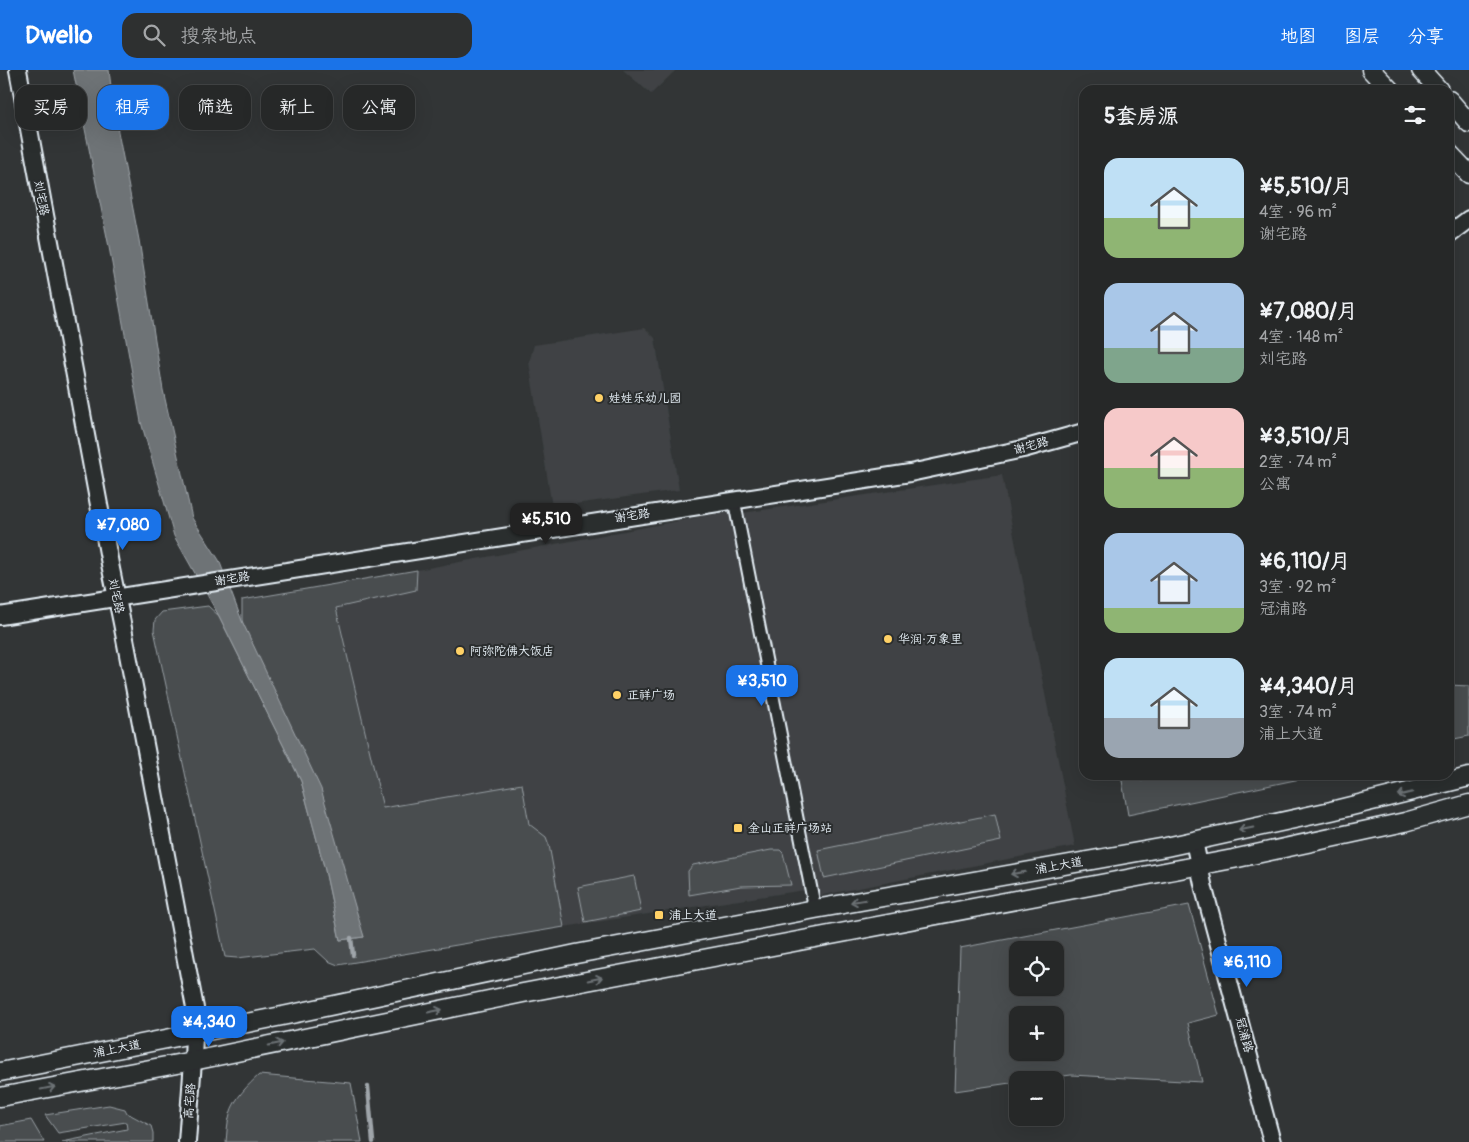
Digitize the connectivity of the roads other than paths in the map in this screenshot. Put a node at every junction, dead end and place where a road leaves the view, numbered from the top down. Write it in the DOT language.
graph roads {
  1 [pos="18,70"];
  2 [pos="1371,70"];
  3 [pos="1421,70"];
  4 [pos="1385,85"];
  5 [pos="1434,85"];
  6 [pos="1454,106"];
  7 [pos="1469,123"];
  8 [pos="1454,158"];
  9 [pos="1469,174"];
  10 [pos="1469,219"];
  11 [pos="1454,230"];
  12 [pos="1079,433"];
  13 [pos="734,500"];
  14 [pos="117,598"];
  15 [pos="0,616"];
  16 [pos="1469,777"];
  17 [pos="1469,804"];
  18 [pos="1194,841"];
  19 [pos="1199,865"];
  20 [pos="815,909"];
  21 [pos="194,1034"];
  22 [pos="193,1061"];
  23 [pos="0,1072"];
  24 [pos="0,1097"];
  25 [pos="187,1142"];
  26 [pos="1272,1142"];
  1 -- 14 [label="street, 刘宅路"];
  2 -- 4 [label="main road"];
  3 -- 5 [label="main road"];
  6 -- 7 [label="main road"];
  8 -- 9 [label="main road"];
  10 -- 11 [label="street"];
  12 -- 13 [label="street, 谢宅路"];
  13 -- 14 [label="street, 谢宅路"];
  13 -- 20 [label="street"];
  14 -- 15 [label="street, 谢宅路"];
  14 -- 21 [label="street, 刘宅路"];
  16 -- 18 [label="main road, 浦上大道, one-way"];
  17 -- 19 [label="main road, 浦上大道"];
  18 -- 19 [label="street, 冠浦路"];
  18 -- 20 [label="main road, 浦上大道, one-way"];
  22 -- 19 [label="main road, 浦上大道, one-way"];
  19 -- 26 [label="street, 冠浦路"];
  20 -- 21 [label="main road, 浦上大道"];
  21 -- 22 [label="street, 刘宅路"];
  21 -- 23 [label="main road, 浦上大道"];
  24 -- 22 [label="main road, 浦上大道, one-way"];
  22 -- 25 [label="street, 高宅路"];
}
